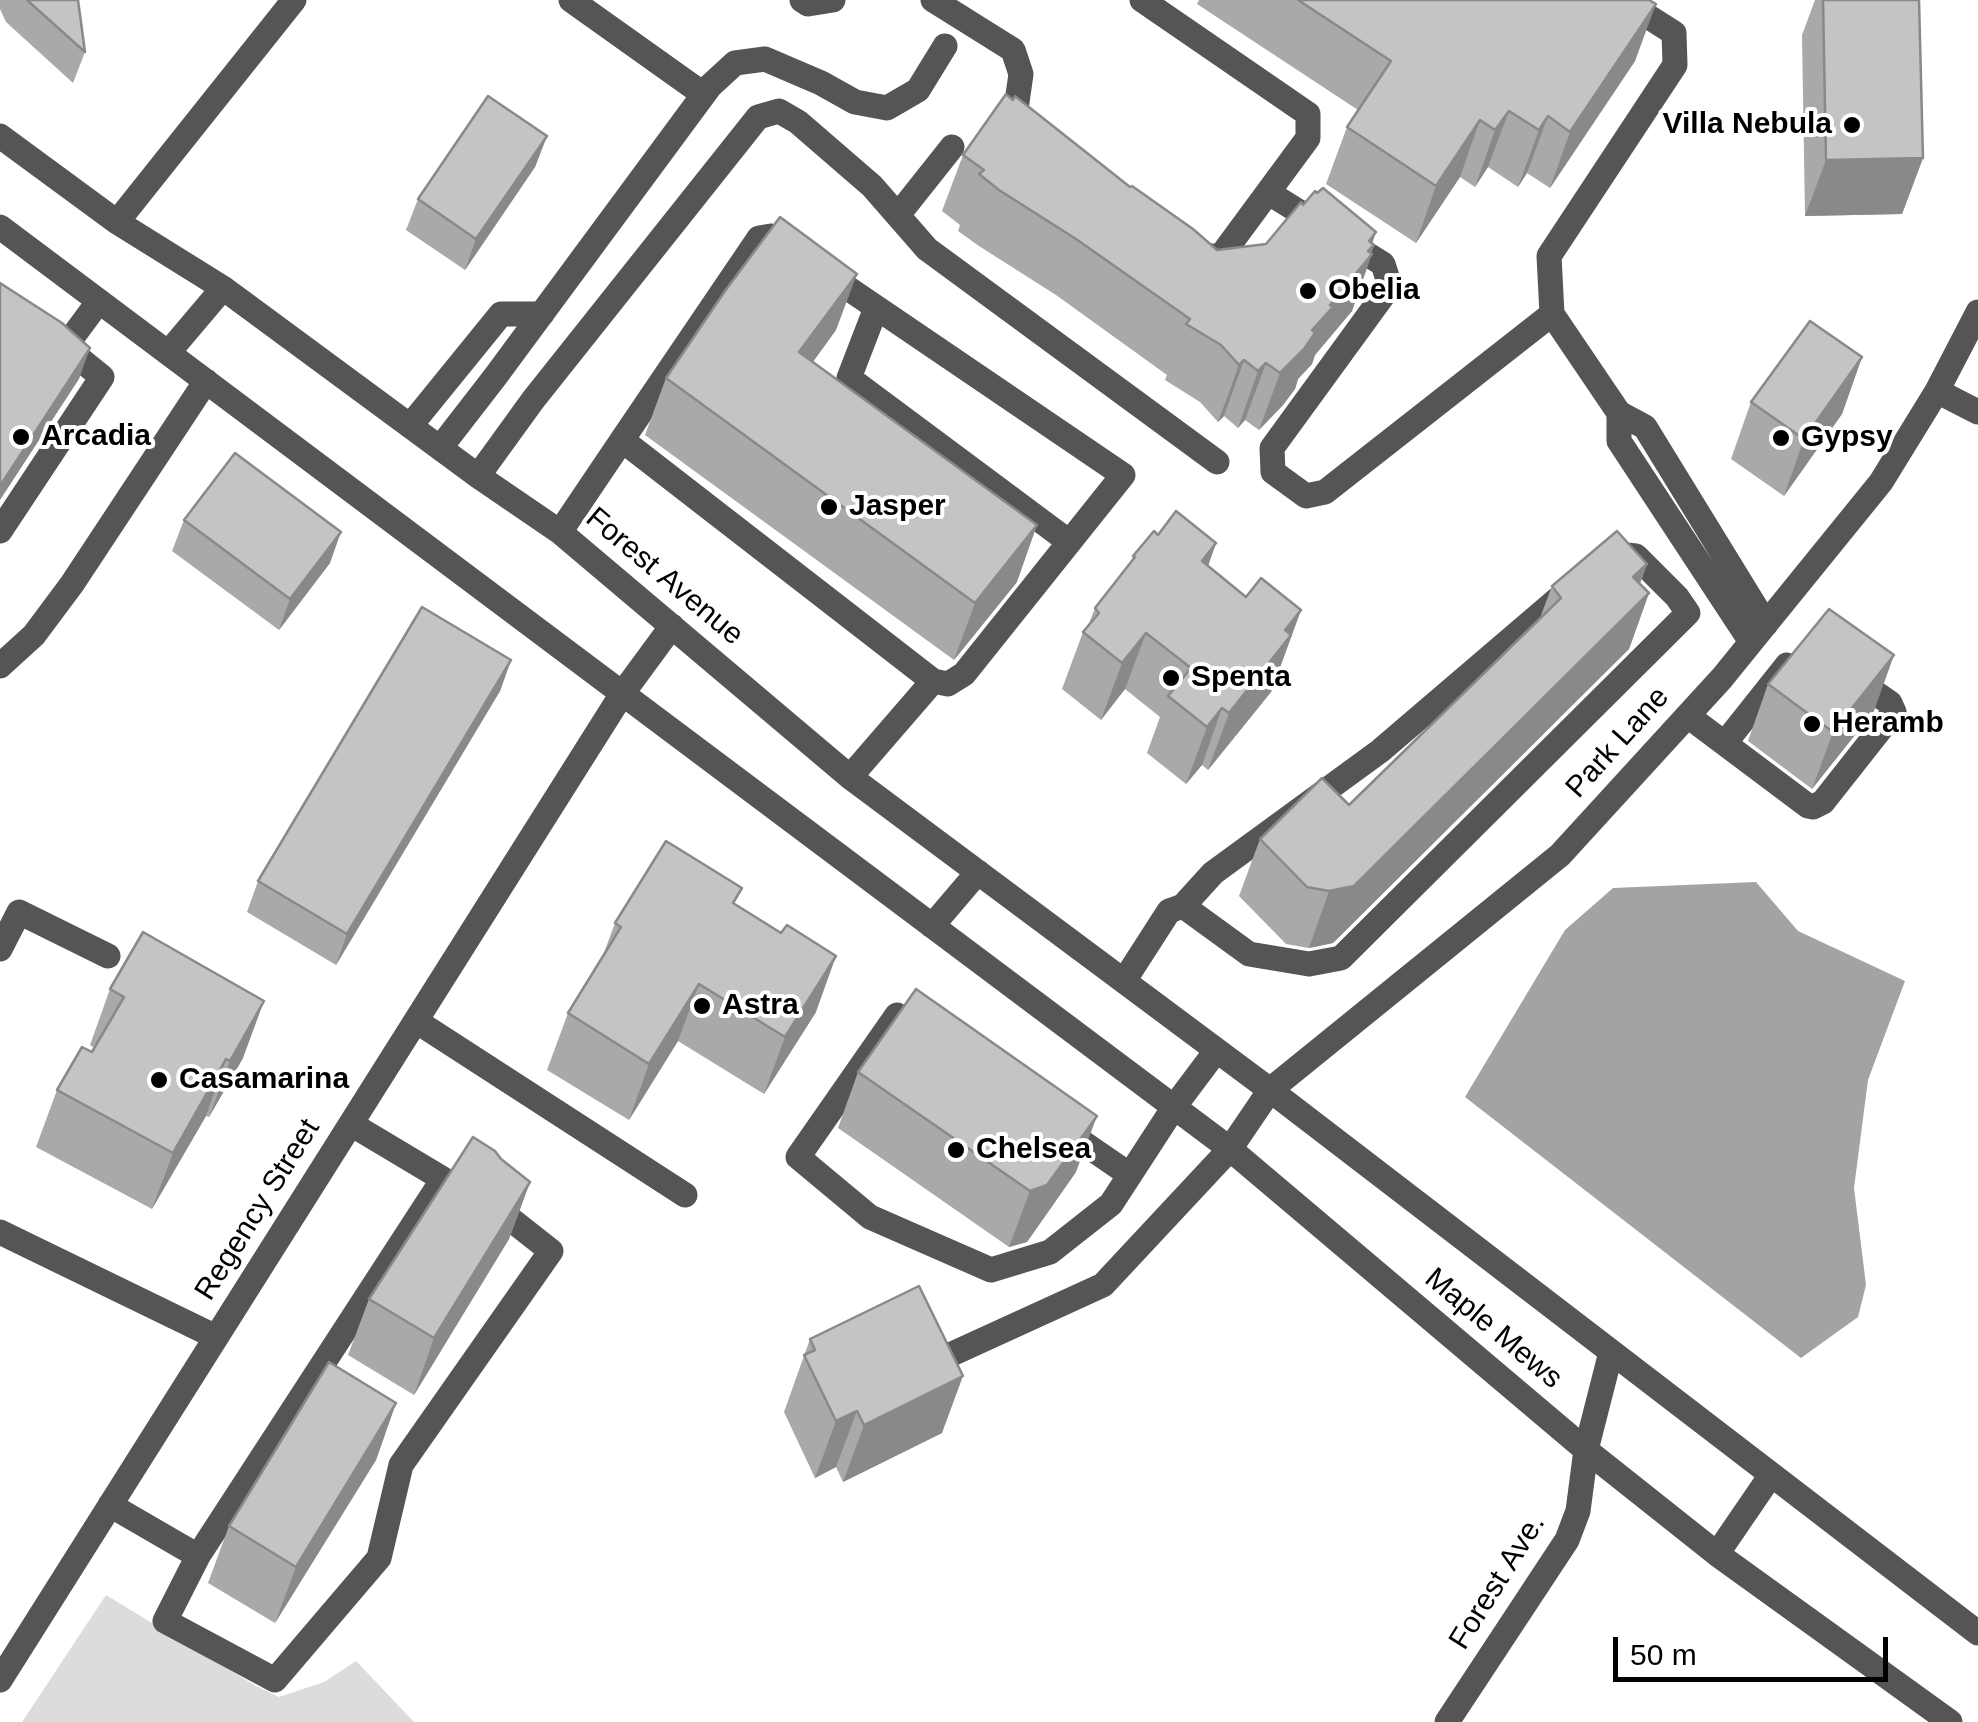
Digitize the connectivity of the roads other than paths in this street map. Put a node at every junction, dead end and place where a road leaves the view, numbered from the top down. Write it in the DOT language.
graph roads {
  1 [pos="294,0"];
  2 [pos="571,0"];
  3 [pos="802,0"];
  4 [pos="833,0"];
  5 [pos="933,0"];
  6 [pos="1142,0"];
  7 [pos="1622,0"];
  8 [pos="946,46"];
  9 [pos="703,94"];
  10 [pos="0,136"];
  11 [pos="952,147"];
  12 [pos="1038,147"];
  13 [pos="1269,193"];
  14 [pos="898,215"];
  15 [pos="118,222"];
  16 [pos="0,227"];
  17 [pos="1185,245"];
  18 [pos="223,288"];
  19 [pos="99,301"];
  20 [pos="876,308"];
  21 [pos="1978,312"];
  22 [pos="542,314"];
  23 [pos="1552,314"];
  24 [pos="168,354"];
  25 [pos="206,382"];
  26 [pos="1937,391"];
  27 [pos="1978,412"];
  28 [pos="410,426"];
  29 [pos="622,440"];
  30 [pos="440,448"];
  31 [pos="1217,462"];
  32 [pos="478,476"];
  33 [pos="0,531"];
  34 [pos="560,532"];
  35 [pos="1068,540"];
  36 [pos="672,626"];
  37 [pos="1758,633"];
  38 [pos="0,666"];
  39 [pos="933,681"];
  40 [pos="622,694"];
  41 [pos="1688,716"];
  42 [pos="1725,743"];
  43 [pos="850,776"];
  44 [pos="978,872"];
  45 [pos="1183,906"];
  46 [pos="932,926"];
  47 [pos="0,949"];
  48 [pos="108,956"];
  49 [pos="1124,981"];
  50 [pos="416,1021"];
  51 [pos="944,1047"];
  52 [pos="1216,1051"];
  53 [pos="1270,1090"];
  54 [pos="1174,1107"];
  55 [pos="1037,1111"];
  56 [pos="351,1124"];
  57 [pos="1230,1149"];
  58 [pos="1130,1175"];
  59 [pos="685,1195"];
  60 [pos="490,1203"];
  61 [pos="0,1232"];
  62 [pos="216,1337"];
  63 [pos="1611,1352"];
  64 [pos="941,1359"];
  65 [pos="1586,1450"];
  66 [pos="1771,1474"];
  67 [pos="110,1505"];
  68 [pos="1717,1554"];
  69 [pos="198,1556"];
  70 [pos="1978,1633"];
  71 [pos="0,1680"];
  72 [pos="1447,1722"];
  73 [pos="1950,1722"];
  1 -- 15 [label="street"];
  2 -- 9 [label="street"];
  3 -- 4 [label="street"];
  5 -- 12 [label="street"];
  6 -- 13 [label="street"];
  7 -- 23 [label="street"];
  8 -- 9 [label="street"];
  9 -- 22 [label="street"];
  10 -- 15 [label="street, Forest Avenue"];
  11 -- 14 [label="street"];
  13 -- 17 [label="street"];
  13 -- 23 [label="street"];
  14 -- 31 [label="street"];
  14 -- 32 [label="street"];
  15 -- 18 [label="street, Forest Avenue"];
  16 -- 19 [label="street"];
  18 -- 24 [label="street"];
  18 -- 28 [label="street, Forest Avenue"];
  19 -- 24 [label="street"];
  19 -- 33 [label="street"];
  20 -- 29 [label="street"];
  20 -- 35 [label="street"];
  20 -- 35 [label="street"];
  21 -- 26 [label="street, Park Lane"];
  22 -- 28 [label="street"];
  22 -- 30 [label="street"];
  23 -- 37 [label="street"];
  24 -- 25 [label="street"];
  25 -- 38 [label="street"];
  25 -- 40 [label="street"];
  26 -- 27 [label="street"];
  26 -- 37 [label="street, Park Lane"];
  28 -- 30 [label="street, Forest Avenue"];
  29 -- 34 [label="street"];
  29 -- 39 [label="street"];
  30 -- 32 [label="street, Forest Avenue"];
  32 -- 34 [label="street, Forest Avenue"];
  34 -- 36 [label="street, Forest Avenue"];
  35 -- 39 [label="street"];
  36 -- 40 [label="street, Regency Street"];
  36 -- 43 [label="street, Forest Avenue"];
  37 -- 41 [label="street, Park Lane"];
  39 -- 43 [label="street"];
  40 -- 46 [label="street"];
  40 -- 50 [label="street, Regency Street"];
  41 -- 42 [label="street"];
  41 -- 53 [label="street, Park Lane"];
  42 -- 42 [label="street"];
  43 -- 44 [label="street, Forest Avenue"];
  44 -- 46 [label="street"];
  44 -- 49 [label="street, Forest Avenue"];
  45 -- 45 [label="street"];
  45 -- 49 [label="street"];
  46 -- 54 [label="street"];
  47 -- 48 [label="street"];
  49 -- 52 [label="street, Forest Avenue"];
  50 -- 56 [label="street, Regency Street"];
  50 -- 59 [label="street"];
  51 -- 58 [label="street"];
  52 -- 53 [label="street, Forest Avenue"];
  52 -- 54 [label="street"];
  53 -- 57 [label="street, Park Lane"];
  53 -- 63 [label="street, Forest Avenue"];
  54 -- 57 [label="street"];
  54 -- 58 [label="street"];
  55 -- 58 [label="street"];
  56 -- 62 [label="street, Regency Street"];
  56 -- 69 [label="street"];
  57 -- 64 [label="street, Park Lane"];
  57 -- 65 [label="street, Maple Mews"];
  60 -- 69 [label="street"];
  61 -- 62 [label="street"];
  62 -- 67 [label="street, Regency Street"];
  63 -- 65 [label="street, Forest Ave."];
  63 -- 66 [label="street, Forest Avenue"];
  65 -- 68 [label="street, Maple Mews"];
  65 -- 72 [label="street, Forest Ave."];
  66 -- 68 [label="street"];
  66 -- 70 [label="street, Forest Avenue"];
  67 -- 69 [label="street"];
  67 -- 71 [label="street, Regency Street"];
  68 -- 73 [label="street, Maple Mews"];
}
